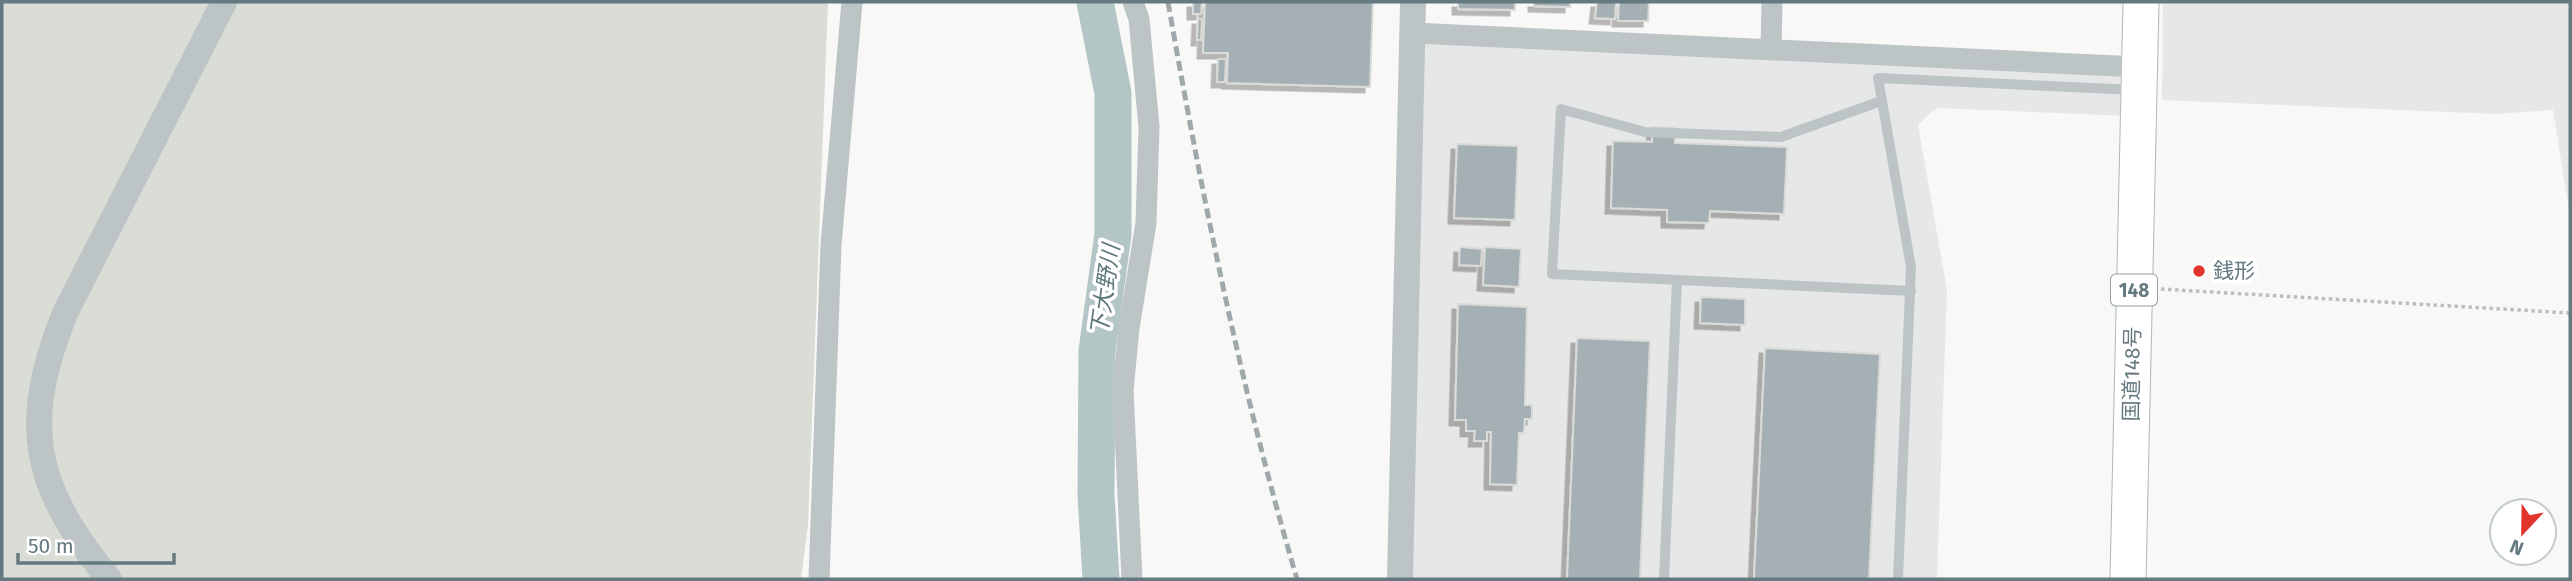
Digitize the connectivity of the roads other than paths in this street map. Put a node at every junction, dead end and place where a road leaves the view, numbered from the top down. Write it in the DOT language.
graph roads {
  1 [pos="224,2"];
  2 [pos="852,2"];
  3 [pos="1133,2"];
  4 [pos="1413,2"];
  5 [pos="1772,2"];
  6 [pos="2141,2"];
  7 [pos="1413,33"];
  8 [pos="1771,50"];
  9 [pos="2139,78"];
  10 [pos="1881,102"];
  11 [pos="1677,280"];
  12 [pos="1911,291"];
  13 [pos="109,579"];
  14 [pos="819,579"];
  15 [pos="1132,579"];
  16 [pos="1400,579"];
  17 [pos="1664,579"];
  18 [pos="1898,579"];
  19 [pos="2128,579"];
  1 -- 13 [label="street"];
  2 -- 14 [label="street"];
  3 -- 15 [label="street"];
  4 -- 7 [label="street"];
  5 -- 8 [label="street"];
  6 -- 9 [label="highway, 国道148号 / 148"];
  7 -- 8 [label="street"];
  7 -- 16 [label="street"];
  8 -- 9 [label="street"];
  9 -- 10 [label="lane"];
  9 -- 19 [label="highway, 国道148号 / 148"];
  10 -- 11 [label="lane"];
  10 -- 12 [label="lane"];
  11 -- 12 [label="lane"];
  11 -- 17 [label="lane"];
  12 -- 18 [label="lane"];
}
